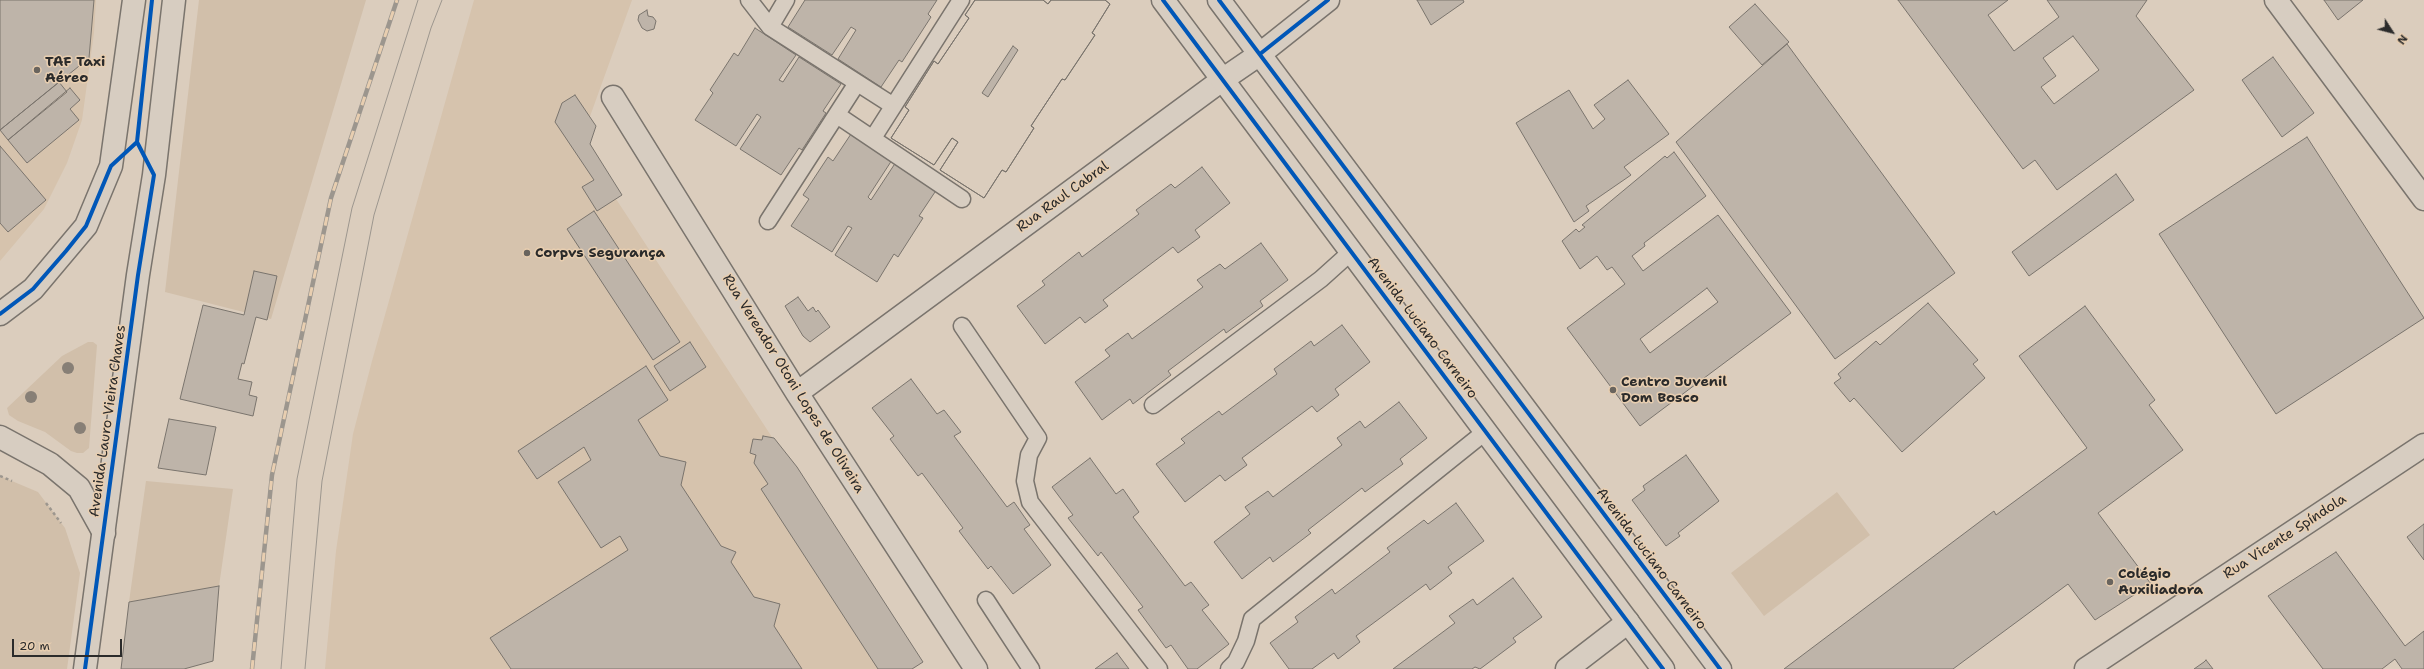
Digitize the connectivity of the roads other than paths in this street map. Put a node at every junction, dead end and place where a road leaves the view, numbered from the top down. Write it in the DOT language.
graph roads {
  1 [pos="134,0"];
  2 [pos="174,0"];
  3 [pos="749,0"];
  4 [pos="786,0"];
  5 [pos="961,0"];
  6 [pos="1162,0"];
  7 [pos="1220,0"];
  8 [pos="1328,0"];
  9 [pos="2276,0"];
  10 [pos="770,27"];
  11 [pos="1260,54"];
  12 [pos="1222,80"];
  13 [pos="857,83"];
  14 [pos="613,97"];
  15 [pos="892,105"];
  16 [pos="837,115"];
  17 [pos="873,138"];
  18 [pos="962,199"];
  19 [pos="2424,199"];
  20 [pos="768,221"];
  21 [pos="1351,252"];
  22 [pos="0,314"];
  23 [pos="962,326"];
  24 [pos="797,392"];
  25 [pos="1153,405"];
  26 [pos="1486,432"];
  27 [pos="0,437"];
  28 [pos="2424,446"];
  29 [pos="104,533"];
  30 [pos="986,600"];
  31 [pos="1628,622"];
  32 [pos="85,669"];
  33 [pos="976,669"];
  34 [pos="1031,669"];
  35 [pos="1159,669"];
  36 [pos="1229,669"];
  37 [pos="1567,669"];
  38 [pos="1663,669"];
  39 [pos="1720,669"];
  40 [pos="2086,669"];
  1 -- 22 [label="street"];
  2 -- 29 [label="street, Avenida Lauro Vieira Chaves"];
  3 -- 10 [label="lane"];
  4 -- 10 [label="lane"];
  5 -- 15 [label="lane"];
  6 -- 12 [label="street, Avenida Luciano Carneiro"];
  7 -- 11 [label="street, Avenida Luciano Carneiro"];
  8 -- 11 [label="street, Rua Raul Cabral"];
  9 -- 19 [label="street"];
  10 -- 13 [label="lane"];
  11 -- 12 [label="street, Rua Raul Cabral"];
  11 -- 39 [label="street, Avenida Luciano Carneiro"];
  12 -- 21 [label="street, Avenida Luciano Carneiro"];
  12 -- 24 [label="street, Rua Raul Cabral"];
  13 -- 15 [label="lane"];
  13 -- 16 [label="lane"];
  14 -- 24 [label="street, Rua Vereador Otoni Lopes de Oliveira"];
  15 -- 17 [label="lane"];
  16 -- 17 [label="lane"];
  16 -- 20 [label="lane"];
  17 -- 18 [label="lane"];
  21 -- 25 [label="lane"];
  21 -- 26 [label="street, Avenida Luciano Carneiro"];
  23 -- 35 [label="lane"];
  24 -- 33 [label="street, Rua Vereador Otoni Lopes de Oliveira"];
  26 -- 31 [label="street, Avenida Luciano Carneiro"];
  26 -- 36 [label="lane"];
  27 -- 29 [label="street"];
  28 -- 40 [label="street, Rua Vicente Spíndola"];
  29 -- 32 [label="street, Avenida Lauro Vieira Chaves"];
  30 -- 34 [label="lane"];
  31 -- 37 [label="street"];
  31 -- 38 [label="street, Avenida Luciano Carneiro"];
}
